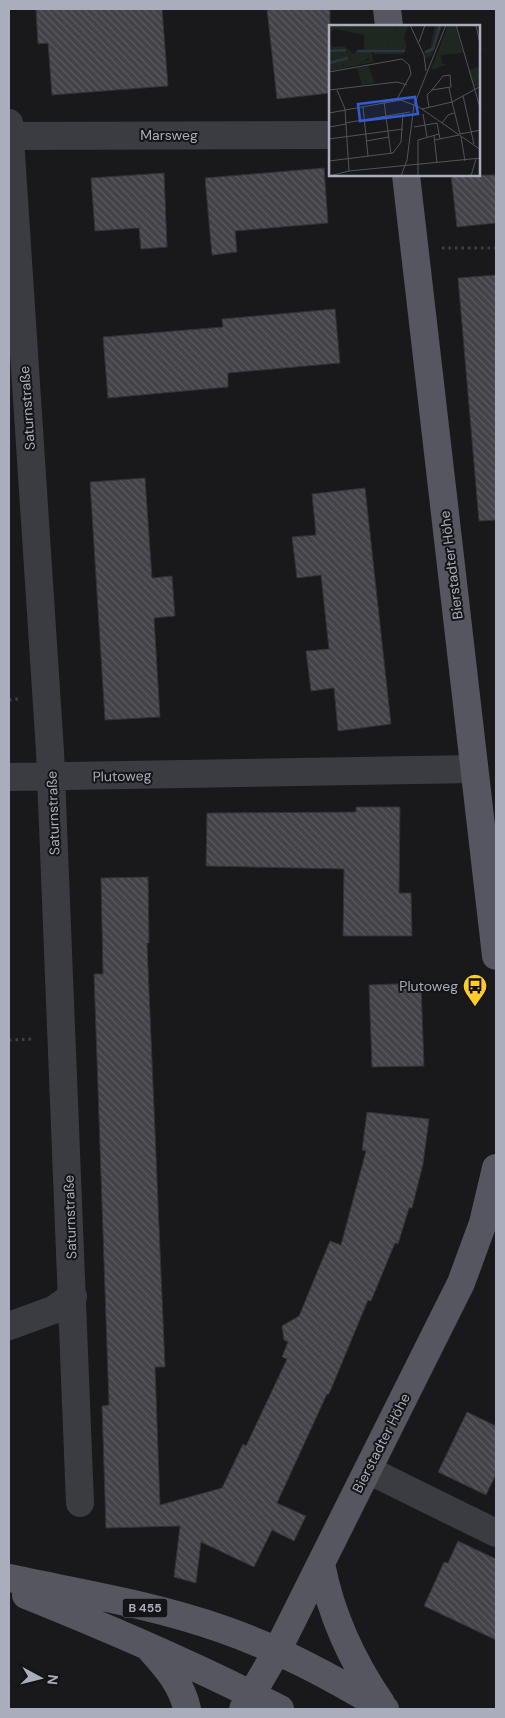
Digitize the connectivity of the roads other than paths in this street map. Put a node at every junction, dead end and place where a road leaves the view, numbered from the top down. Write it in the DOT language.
graph roads {
  1 [pos="387,9"];
  2 [pos="389,25"];
  3 [pos="9,131"];
  4 [pos="329,135"];
  5 [pos="406,176"];
  6 [pos="474,769"];
  7 [pos="9,777"];
  8 [pos="51,777"];
  9 [pos="496,956"];
  10 [pos="496,1168"];
  11 [pos="496,1172"];
  12 [pos="73,1296"];
  13 [pos="9,1326"];
  14 [pos="368,1470"];
  15 [pos="80,1503"];
  16 [pos="496,1533"];
  17 [pos="321,1564"];
  18 [pos="9,1578"];
  19 [pos="9,1588"];
  20 [pos="145,1643"];
  21 [pos="277,1651"];
  22 [pos="248,1702"];
  23 [pos="187,1709"];
  24 [pos="280,1709"];
  25 [pos="385,1709"];
  1 -- 2 [label="main road"];
  3 -- 4 [label="street, Marsweg"];
  3 -- 8 [label="street, Saturnstraße"];
  5 -- 6 [label="main road, Bierstadter Höhe"];
  6 -- 8 [label="street, Plutoweg"];
  6 -- 9 [label="main road, Bierstadter Höhe"];
  7 -- 8 [label="street, Plutoweg"];
  8 -- 12 [label="street, Saturnstraße"];
  10 -- 11 [label="main road, Bierstadter Höhe"];
  11 -- 14 [label="main road, Bierstadter Höhe"];
  12 -- 13 [label="street"];
  12 -- 15 [label="street, Saturnstraße"];
  14 -- 16 [label="street"];
  14 -- 17 [label="main road, Bierstadter Höhe"];
  17 -- 21 [label="main road, Bierstadter Höhe"];
  17 -- 25 [label="main road"];
  18 -- 21 [label="main road, B 455"];
  19 -- 20 [label="main road, B 455"];
  20 -- 22 [label="main road, B 455"];
  20 -- 23 [label="main road"];
  21 -- 22 [label="main road, Bierstadter Höhe"];
  21 -- 25 [label="main road, B 455"];
  22 -- 24 [label="main road, B 455"];
}
